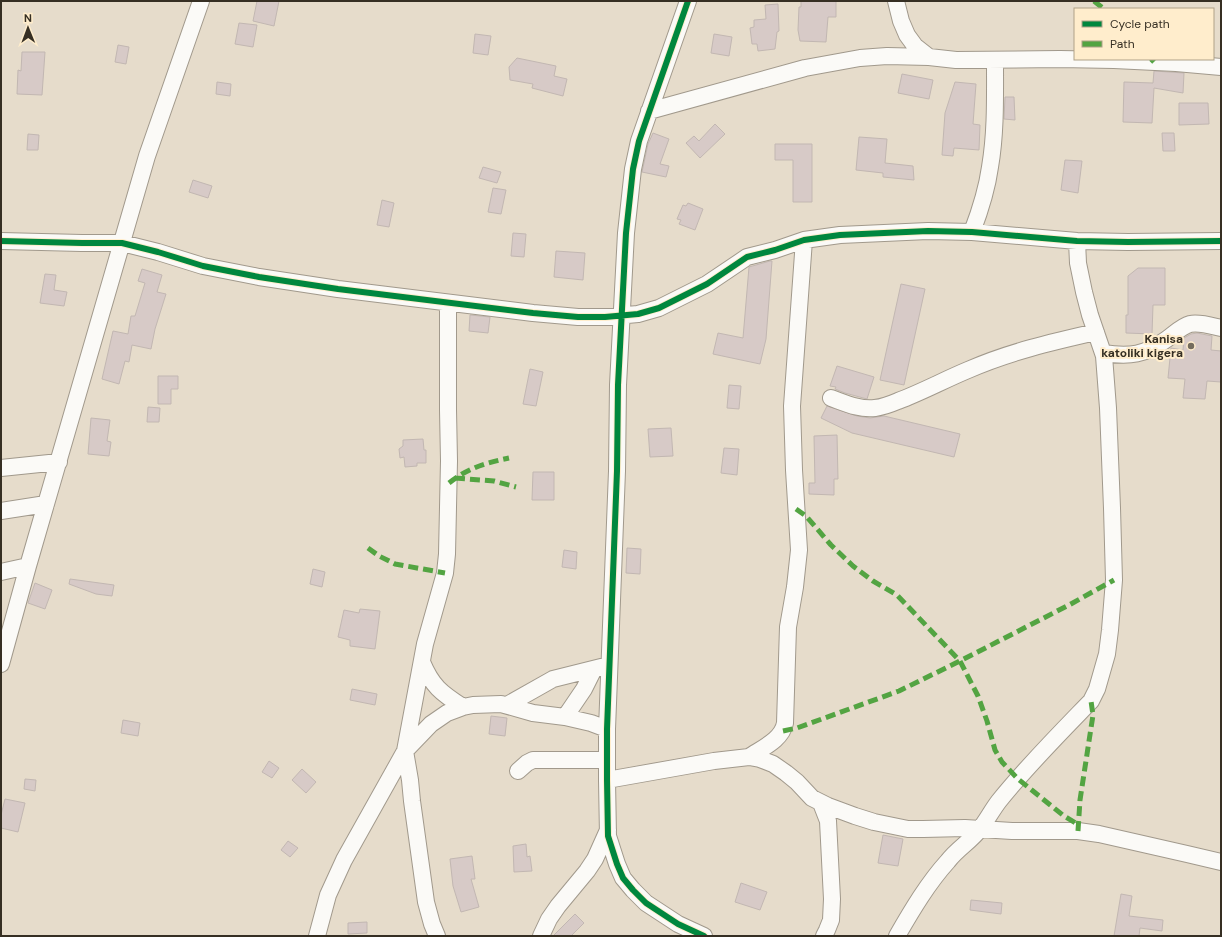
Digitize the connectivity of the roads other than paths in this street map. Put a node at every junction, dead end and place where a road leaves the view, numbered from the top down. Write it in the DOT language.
graph roads {
  1 [pos="201,1"];
  2 [pos="688,1"];
  3 [pos="896,1"];
  4 [pos="930,57"];
  5 [pos="1074,59"];
  6 [pos="995,60"];
  7 [pos="1114,60"];
  8 [pos="1221,67"];
  9 [pos="649,111"];
  10 [pos="972,232"];
  11 [pos="804,240"];
  12 [pos="1,241"];
  13 [pos="1078,241"];
  14 [pos="1221,241"];
  15 [pos="122,243"];
  16 [pos="448,303"];
  17 [pos="621,317"];
  18 [pos="1221,328"];
  19 [pos="1096,332"];
  20 [pos="1103,353"];
  21 [pos="831,398"];
  22 [pos="59,462"];
  23 [pos="1,468"];
  24 [pos="46,504"];
  25 [pos="1,511"];
  26 [pos="28,566"];
  27 [pos="1,572"];
  28 [pos="422,662"];
  29 [pos="1,664"];
  30 [pos="602,667"];
  31 [pos="507,705"];
  32 [pos="463,707"];
  33 [pos="565,717"];
  34 [pos="607,729"];
  35 [pos="405,751"];
  36 [pos="749,757"];
  37 [pos="607,760"];
  38 [pos="518,771"];
  39 [pos="608,780"];
  40 [pos="821,803"];
  41 [pos="980,828"];
  42 [pos="608,830"];
  43 [pos="1221,862"];
  44 [pos="317,936"];
  45 [pos="437,936"];
  46 [pos="541,936"];
  47 [pos="704,936"];
  48 [pos="824,936"];
  49 [pos="896,936"];
  1 -- 15 [label="street"];
  2 -- 9 [label="street"];
  3 -- 4 [label="street"];
  4 -- 6 [label="street"];
  4 -- 9 [label="street"];
  5 -- 6 [label="street"];
  6 -- 10 [label="street"];
  7 -- 8 [label="street"];
  9 -- 17 [label="street"];
  10 -- 11 [label="street"];
  10 -- 13 [label="street"];
  11 -- 17 [label="street"];
  11 -- 36 [label="street"];
  12 -- 15 [label="street"];
  13 -- 14 [label="street"];
  13 -- 19 [label="street"];
  15 -- 16 [label="street"];
  15 -- 22 [label="street"];
  16 -- 17 [label="street"];
  16 -- 28 [label="street"];
  17 -- 30 [label="street"];
  18 -- 20 [label="street"];
  19 -- 20 [label="street"];
  19 -- 21 [label="street"];
  20 -- 41 [label="street"];
  22 -- 23 [label="street"];
  22 -- 24 [label="street"];
  24 -- 25 [label="street"];
  24 -- 26 [label="street"];
  26 -- 27 [label="street"];
  26 -- 29 [label="street"];
  28 -- 32 [label="street"];
  28 -- 35 [label="street"];
  30 -- 31 [label="street"];
  30 -- 33 [label="street"];
  30 -- 34 [label="street"];
  31 -- 32 [label="street"];
  31 -- 33 [label="street"];
  32 -- 35 [label="street"];
  33 -- 34 [label="street"];
  34 -- 37 [label="street"];
  35 -- 44 [label="street"];
  35 -- 45 [label="street"];
  36 -- 39 [label="street"];
  36 -- 40 [label="street"];
  37 -- 38 [label="street"];
  37 -- 39 [label="street"];
  39 -- 42 [label="street"];
  40 -- 41 [label="street"];
  40 -- 48 [label="street"];
  41 -- 43 [label="street"];
  41 -- 49 [label="street"];
  42 -- 46 [label="street"];
  42 -- 47 [label="street"];
}
